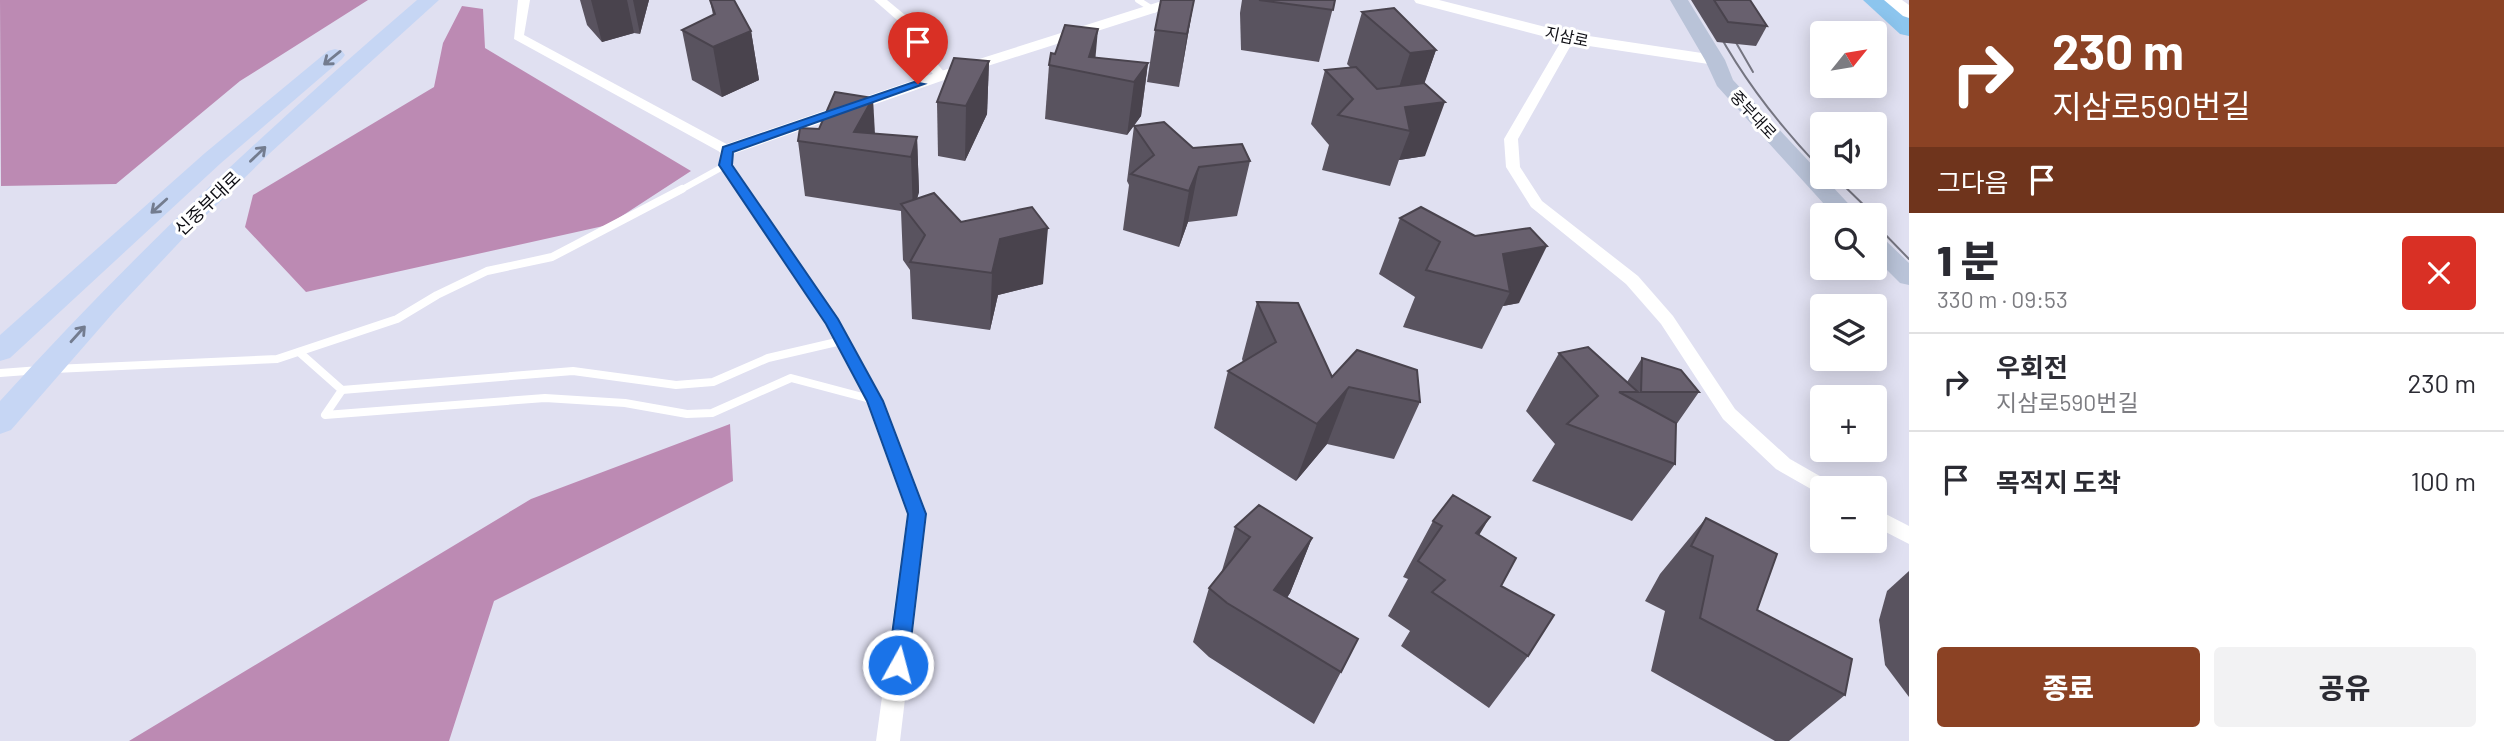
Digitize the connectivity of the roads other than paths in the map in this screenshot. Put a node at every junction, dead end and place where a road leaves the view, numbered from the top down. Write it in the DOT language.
graph roads {
  1 [pos="405,0"];
  2 [pos="429,0"];
  3 [pos="524,0"];
  4 [pos="880,0"];
  5 [pos="1138,0"];
  6 [pos="1180,0"];
  7 [pos="1420,0"];
  8 [pos="1679,0"];
  9 [pos="1892,0"];
  10 [pos="1154,10"];
  11 [pos="1909,13"];
  12 [pos="1569,38"];
  13 [pos="1715,60"];
  14 [pos="942,76"];
  15 [pos="727,157"];
  16 [pos="1836,203"];
  17 [pos="1887,256"];
  18 [pos="1909,277"];
  19 [pos="841,341"];
  20 [pos="0,351"];
  21 [pos="299,352"];
  22 [pos="0,373"];
  23 [pos="342,390"];
  24 [pos="875,401"];
  25 [pos="0,422"];
  26 [pos="1810,479"];
  27 [pos="1887,523"];
  28 [pos="1909,536"];
  29 [pos="888,741"];
  1 -- 20 [label="highway, 신중부대로, one-way"];
  25 -- 2 [label="highway, 신중부대로, one-way"];
  3 -- 15 [label="street"];
  4 -- 14 [label="street"];
  5 -- 10 [label="lane"];
  6 -- 10 [label="street"];
  7 -- 12 [label="street, 지삼로"];
  8 -- 13 [label="main road, 중부대로"];
  9 -- 11 [label="main road"];
  10 -- 14 [label="street"];
  12 -- 13 [label="street, 지삼로"];
  12 -- 26 [label="street"];
  13 -- 16 [label="main road, 중부대로"];
  14 -- 15 [label="street"];
  15 -- 19 [label="street"];
  15 -- 21 [label="lane"];
  17 -- 18 [label="main road"];
  19 -- 23 [label="lane"];
  19 -- 24 [label="street"];
  21 -- 22 [label="lane"];
  21 -- 23 [label="lane"];
  23 -- 24 [label="lane"];
  24 -- 29 [label="street"];
  27 -- 28 [label="street"];
}
